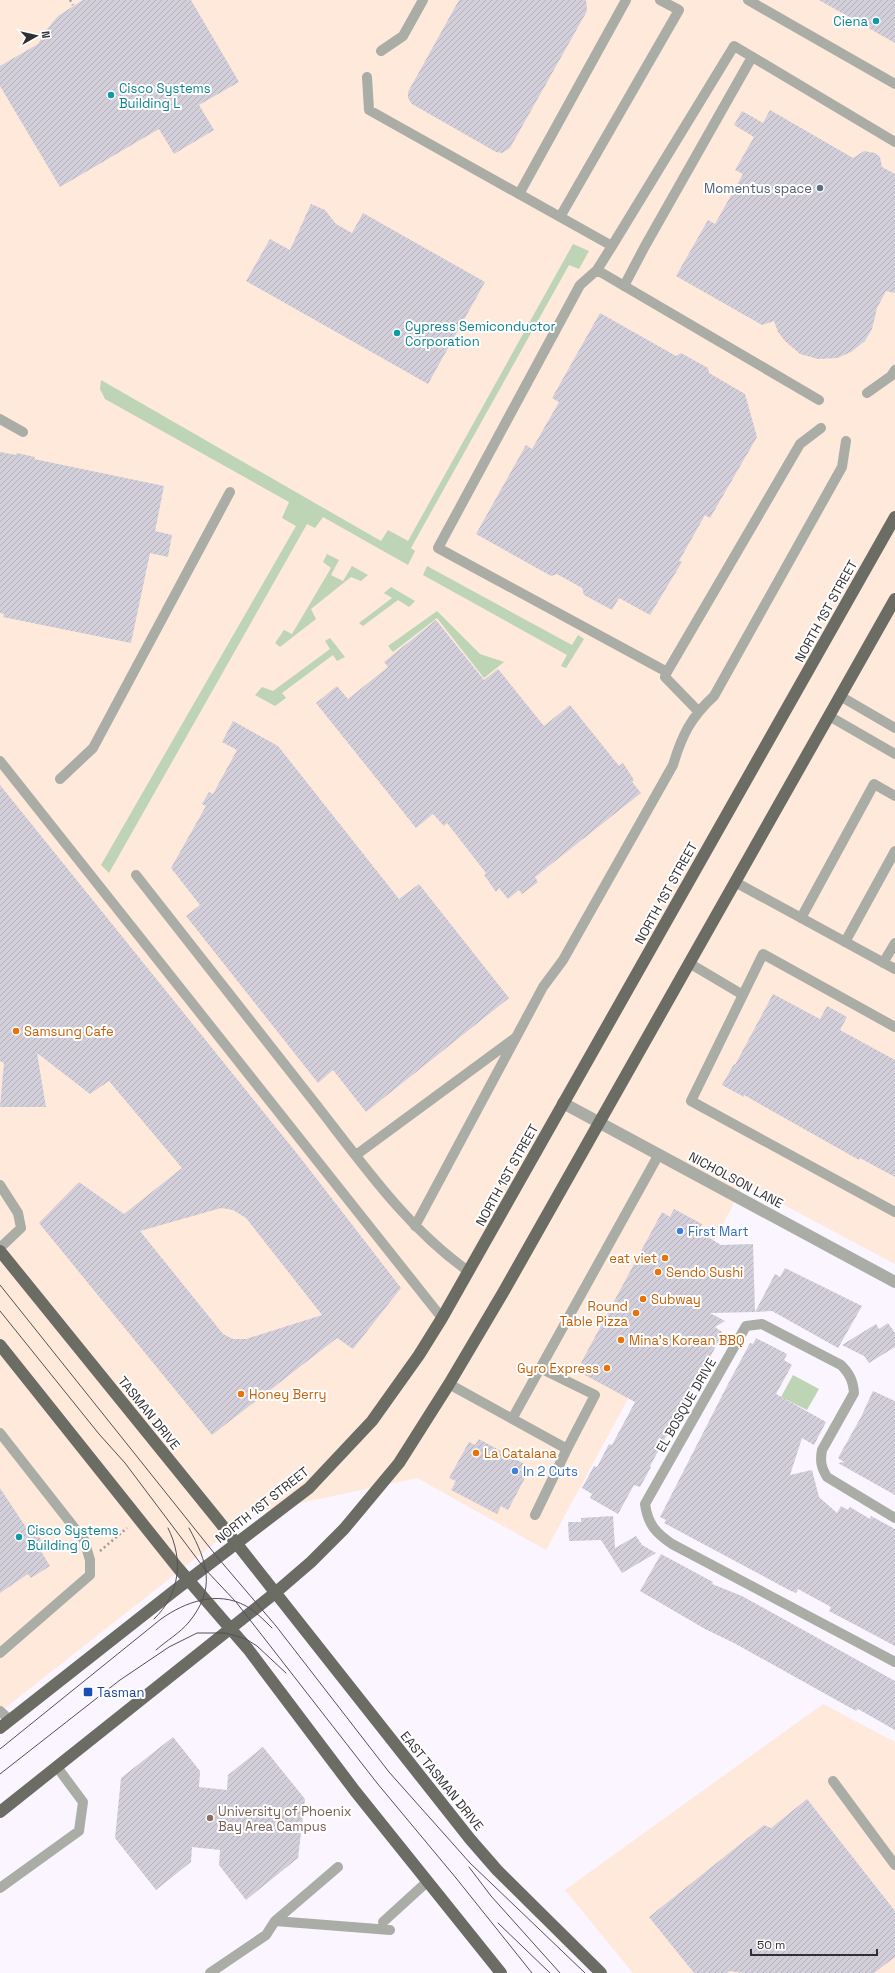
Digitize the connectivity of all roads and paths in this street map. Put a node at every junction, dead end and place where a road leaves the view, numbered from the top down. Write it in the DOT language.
graph roads {
  1 [pos="70,0"];
  2 [pos="423,0"];
  3 [pos="626,0"];
  4 [pos="660,0"];
  5 [pos="748,0"];
  6 [pos="73,5"];
  7 [pos="381,51"];
  8 [pos="752,57"];
  9 [pos="367,77"];
  10 [pos="895,84"];
  11 [pos="895,142"];
  12 [pos="518,194"];
  13 [pos="560,217"];
  14 [pos="612,246"];
  15 [pos="597,270"];
  16 [pos="624,286"];
  17 [pos="895,370"];
  18 [pos="867,393"];
  19 [pos="818,400"];
  20 [pos="0,419"];
  21 [pos="821,428"];
  22 [pos="22,432"];
  23 [pos="846,441"];
  24 [pos="230,492"];
  25 [pos="895,517"];
  26 [pos="895,599"];
  27 [pos="667,672"];
  28 [pos="840,696"];
  29 [pos="698,711"];
  30 [pos="829,716"];
  31 [pos="895,728"];
  32 [pos="895,754"];
  33 [pos="0,761"];
  34 [pos="60,779"];
  35 [pos="895,796"];
  36 [pos="895,851"];
  37 [pos="136,875"];
  38 [pos="735,882"];
  39 [pos="801,918"];
  40 [pos="845,942"];
  41 [pos="895,943"];
  42 [pos="689,963"];
  43 [pos="883,963"];
  44 [pos="895,969"];
  45 [pos="743,995"];
  46 [pos="895,1027"];
  47 [pos="518,1036"];
  48 [pos="563,1103"];
  49 [pos="599,1122"];
  50 [pos="659,1154"];
  51 [pos="356,1155"];
  52 [pos="0,1184"];
  53 [pos="895,1212"];
  54 [pos="415,1226"];
  55 [pos="0,1249"];
  56 [pos="468,1271"];
  57 [pos="895,1282"];
  58 [pos="442,1318"];
  59 [pos="0,1345"];
  60 [pos="540,1368"];
  61 [pos="449,1384"];
  62 [pos="512,1419"];
  63 [pos="0,1433"];
  64 [pos="567,1448"];
  65 [pos="535,1515"];
  66 [pos="895,1518"];
  67 [pos="127,1528"];
  68 [pos="236,1544"];
  69 [pos="90,1560"];
  70 [pos="189,1579"];
  71 [pos="275,1594"];
  72 [pos="230,1628"];
  73 [pos="0,1654"];
  74 [pos="895,1662"];
  75 [pos="0,1711"];
  76 [pos="10,1720"];
  77 [pos="0,1728"];
  78 [pos="57,1767"];
  79 [pos="833,1781"];
  80 [pos="0,1812"];
  81 [pos="895,1865"];
  82 [pos="338,1867"];
  83 [pos="428,1881"];
  84 [pos="0,1888"];
  85 [pos="275,1921"];
  86 [pos="383,1922"];
  87 [pos="390,1930"];
  88 [pos="210,1973"];
  89 [pos="501,1973"];
  90 [pos="601,1973"];
  1 -- 6 [label="path"];
  2 -- 7 [label="lane"];
  3 -- 12 [label="lane"];
  4 -- 13 [label="lane"];
  5 -- 10 [label="lane"];
  8 -- 11 [label="lane"];
  8 -- 14 [label="lane"];
  8 -- 16 [label="lane"];
  9 -- 12 [label="lane"];
  12 -- 13 [label="lane"];
  13 -- 14 [label="lane"];
  14 -- 15 [label="lane"];
  15 -- 16 [label="lane"];
  15 -- 27 [label="lane"];
  16 -- 19 [label="lane"];
  17 -- 18 [label="lane"];
  20 -- 22 [label="lane"];
  21 -- 27 [label="lane"];
  23 -- 29 [label="lane"];
  24 -- 34 [label="lane"];
  25 -- 48 [label="main road, NORTH 1ST STREET"];
  26 -- 28 [label="main road"];
  27 -- 29 [label="lane"];
  28 -- 30 [label="main road"];
  28 -- 31 [label="lane"];
  29 -- 47 [label="lane"];
  30 -- 32 [label="lane"];
  30 -- 38 [label="main road"];
  33 -- 58 [label="lane"];
  35 -- 39 [label="lane"];
  36 -- 40 [label="lane"];
  37 -- 51 [label="lane"];
  38 -- 39 [label="lane"];
  38 -- 42 [label="main road"];
  39 -- 40 [label="lane"];
  40 -- 43 [label="lane"];
  41 -- 43 [label="lane"];
  42 -- 45 [label="lane"];
  42 -- 49 [label="main road"];
  43 -- 44 [label="lane"];
  45 -- 46 [label="lane"];
  45 -- 53 [label="lane"];
  47 -- 51 [label="lane"];
  47 -- 54 [label="lane"];
  48 -- 49 [label="street, NICHOLSON LANE"];
  48 -- 56 [label="main road, NORTH 1ST STREET"];
  49 -- 50 [label="street, NICHOLSON LANE"];
  49 -- 61 [label="main road"];
  50 -- 57 [label="street, NICHOLSON LANE"];
  50 -- 60 [label="lane"];
  51 -- 54 [label="lane"];
  52 -- 55 [label="lane"];
  54 -- 56 [label="lane"];
  55 -- 68 [label="main road, TASMAN DRIVE"];
  56 -- 58 [label="main road, NORTH 1ST STREET"];
  58 -- 68 [label="main road, NORTH 1ST STREET"];
  59 -- 70 [label="main road"];
  60 -- 62 [label="lane"];
  60 -- 64 [label="lane"];
  61 -- 62 [label="lane"];
  61 -- 71 [label="main road"];
  62 -- 64 [label="lane"];
  63 -- 69 [label="lane"];
  64 -- 65 [label="lane"];
  66 -- 74 [label="lane, EL BOSQUE DRIVE"];
  67 -- 69 [label="path"];
  68 -- 70 [label="main road, NORTH 1ST STREET"];
  68 -- 71 [label="main road, TASMAN DRIVE"];
  69 -- 73 [label="lane"];
  70 -- 72 [label="main road"];
  70 -- 76 [label="main road, NORTH 1ST STREET"];
  71 -- 72 [label="main road"];
  71 -- 90 [label="main road, EAST TASMAN DRIVE"];
  72 -- 78 [label="main road"];
  72 -- 83 [label="main road"];
  75 -- 76 [label="lane"];
  76 -- 77 [label="main road, NORTH 1ST STREET"];
  78 -- 80 [label="main road"];
  78 -- 84 [label="lane"];
  79 -- 81 [label="lane"];
  82 -- 85 [label="lane"];
  83 -- 86 [label="lane"];
  83 -- 89 [label="main road"];
  85 -- 87 [label="lane"];
  85 -- 88 [label="lane"];
}
